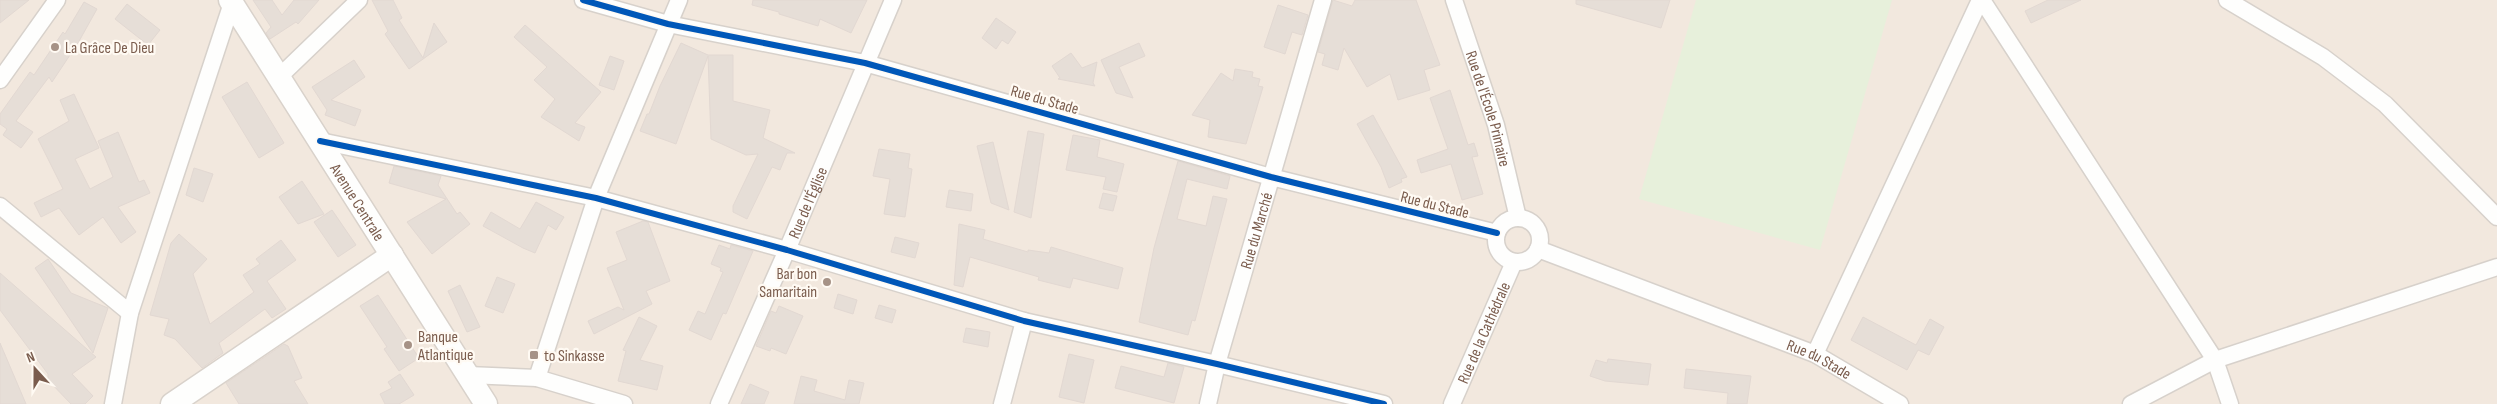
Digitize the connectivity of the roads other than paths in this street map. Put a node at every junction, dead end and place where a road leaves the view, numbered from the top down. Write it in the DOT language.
graph roads {
  1 [pos="57,0"];
  2 [pos="359,0"];
  3 [pos="583,0"];
  4 [pos="679,0"];
  5 [pos="893,0"];
  6 [pos="1323,0"];
  7 [pos="1454,0"];
  8 [pos="1981,0"];
  9 [pos="2227,0"];
  10 [pos="231,2"];
  11 [pos="668,24"];
  12 [pos="865,64"];
  13 [pos="279,77"];
  14 [pos="0,80"];
  15 [pos="320,141"];
  16 [pos="1271,177"];
  17 [pos="596,198"];
  18 [pos="0,206"];
  19 [pos="2497,217"];
  20 [pos="1518,218"];
  21 [pos="1497,233"];
  22 [pos="1538,249"];
  23 [pos="787,250"];
  24 [pos="392,255"];
  25 [pos="1514,262"];
  26 [pos="2497,266"];
  27 [pos="130,314"];
  28 [pos="1024,321"];
  29 [pos="1815,354"];
  30 [pos="2215,360"];
  31 [pos="1217,364"];
  32 [pos="468,375"];
  33 [pos="537,378"];
  34 [pos="113,404"];
  35 [pos="172,404"];
  36 [pos="486,404"];
  37 [pos="624,404"];
  38 [pos="719,404"];
  39 [pos="1002,404"];
  40 [pos="1208,404"];
  41 [pos="1384,404"];
  42 [pos="1452,404"];
  43 [pos="1900,404"];
  44 [pos="2131,404"];
  45 [pos="2230,404"];
  1 -- 14 [label="street"];
  2 -- 13 [label="street"];
  3 -- 11 [label="street, Rue du Stade"];
  4 -- 11 [label="street"];
  5 -- 12 [label="street, Rue de l'Église"];
  6 -- 16 [label="street, Rue du Marché"];
  7 -- 20 [label="street, Rue de l'École Primaire"];
  8 -- 29 [label="street"];
  8 -- 30 [label="street"];
  9 -- 19 [label="street"];
  10 -- 13 [label="main road, Avenue Centrale"];
  10 -- 27 [label="street"];
  11 -- 12 [label="street, Rue du Stade"];
  11 -- 17 [label="street"];
  12 -- 16 [label="street, Rue du Stade"];
  12 -- 23 [label="street, Rue de l'Église"];
  13 -- 15 [label="main road, Avenue Centrale"];
  15 -- 17 [label="street"];
  15 -- 24 [label="main road, Avenue Centrale"];
  16 -- 21 [label="street, Rue du Stade"];
  16 -- 31 [label="street, Rue du Marché"];
  17 -- 23 [label="street"];
  17 -- 33 [label="street"];
  18 -- 27 [label="street"];
  20 -- 21 [label="street"];
  20 -- 22 [label="street"];
  21 -- 25 [label="street"];
  22 -- 25 [label="street"];
  22 -- 29 [label="street, Rue du Stade"];
  23 -- 28 [label="street"];
  23 -- 38 [label="street, Rue de l'Église"];
  24 -- 32 [label="main road, Avenue Centrale"];
  24 -- 35 [label="main road"];
  25 -- 42 [label="street, Rue de la Cathédrale"];
  26 -- 30 [label="street"];
  27 -- 34 [label="street"];
  28 -- 31 [label="street"];
  28 -- 39 [label="street"];
  29 -- 43 [label="street, Rue du Stade"];
  30 -- 44 [label="street"];
  30 -- 45 [label="street"];
  31 -- 40 [label="street, Rue du Marché"];
  31 -- 41 [label="street"];
  32 -- 33 [label="street"];
  32 -- 36 [label="main road, Avenue Centrale"];
  33 -- 37 [label="street"];
}
